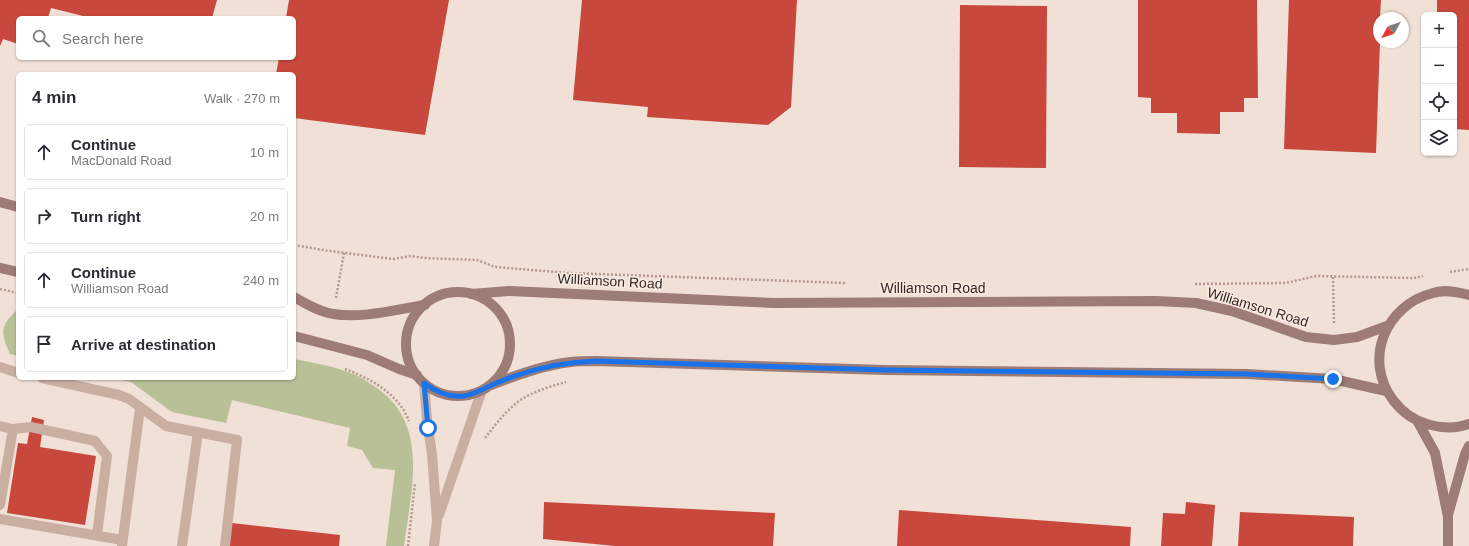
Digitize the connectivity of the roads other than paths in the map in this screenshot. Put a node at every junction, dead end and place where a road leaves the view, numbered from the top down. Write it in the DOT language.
graph roads {
  1 [pos="0,202"];
  2 [pos="16,206"];
  3 [pos="0,268"];
  4 [pos="16,272"];
  5 [pos="471,294"];
  6 [pos="1469,295"];
  7 [pos="296,298"];
  8 [pos="425,305"];
  9 [pos="1387,326"];
  10 [pos="296,337"];
  11 [pos="0,367"];
  12 [pos="16,372"];
  13 [pos="417,375"];
  14 [pos="51,380"];
  15 [pos="424,383"];
  16 [pos="487,388"];
  17 [pos="1386,391"];
  18 [pos="140,408"];
  19 [pos="1418,422"];
  20 [pos="1469,424"];
  21 [pos="0,426"];
  22 [pos="13,429"];
  23 [pos="198,432"];
  24 [pos="1469,446"];
  25 [pos="0,505"];
  26 [pos="1448,517"];
  27 [pos="0,519"];
  28 [pos="437,521"];
  29 [pos="97,535"];
  30 [pos="122,543"];
  31 [pos="182,546"];
  32 [pos="225,546"];
  33 [pos="434,546"];
  34 [pos="1448,546"];
  1 -- 2 [label="main road"];
  3 -- 4 [label="main road"];
  5 -- 8 [label="main road"];
  5 -- 9 [label="main road, Williamson Road"];
  5 -- 16 [label="main road"];
  6 -- 9 [label="main road"];
  7 -- 8 [label="main road"];
  8 -- 13 [label="main road"];
  9 -- 17 [label="main road"];
  10 -- 13 [label="main road"];
  11 -- 12 [label="street"];
  13 -- 15 [label="main road"];
  14 -- 18 [label="street"];
  15 -- 16 [label="main road"];
  15 -- 28 [label="street"];
  16 -- 17 [label="main road"];
  16 -- 28 [label="street"];
  17 -- 19 [label="main road"];
  18 -- 23 [label="street"];
  18 -- 30 [label="street"];
  19 -- 20 [label="main road"];
  19 -- 26 [label="main road"];
  21 -- 22 [label="street"];
  22 -- 25 [label="street"];
  22 -- 29 [label="street"];
  23 -- 31 [label="street"];
  23 -- 32 [label="street"];
  24 -- 26 [label="main road"];
  26 -- 34 [label="main road"];
  27 -- 29 [label="street"];
  28 -- 33 [label="street"];
  29 -- 30 [label="street"];
}
